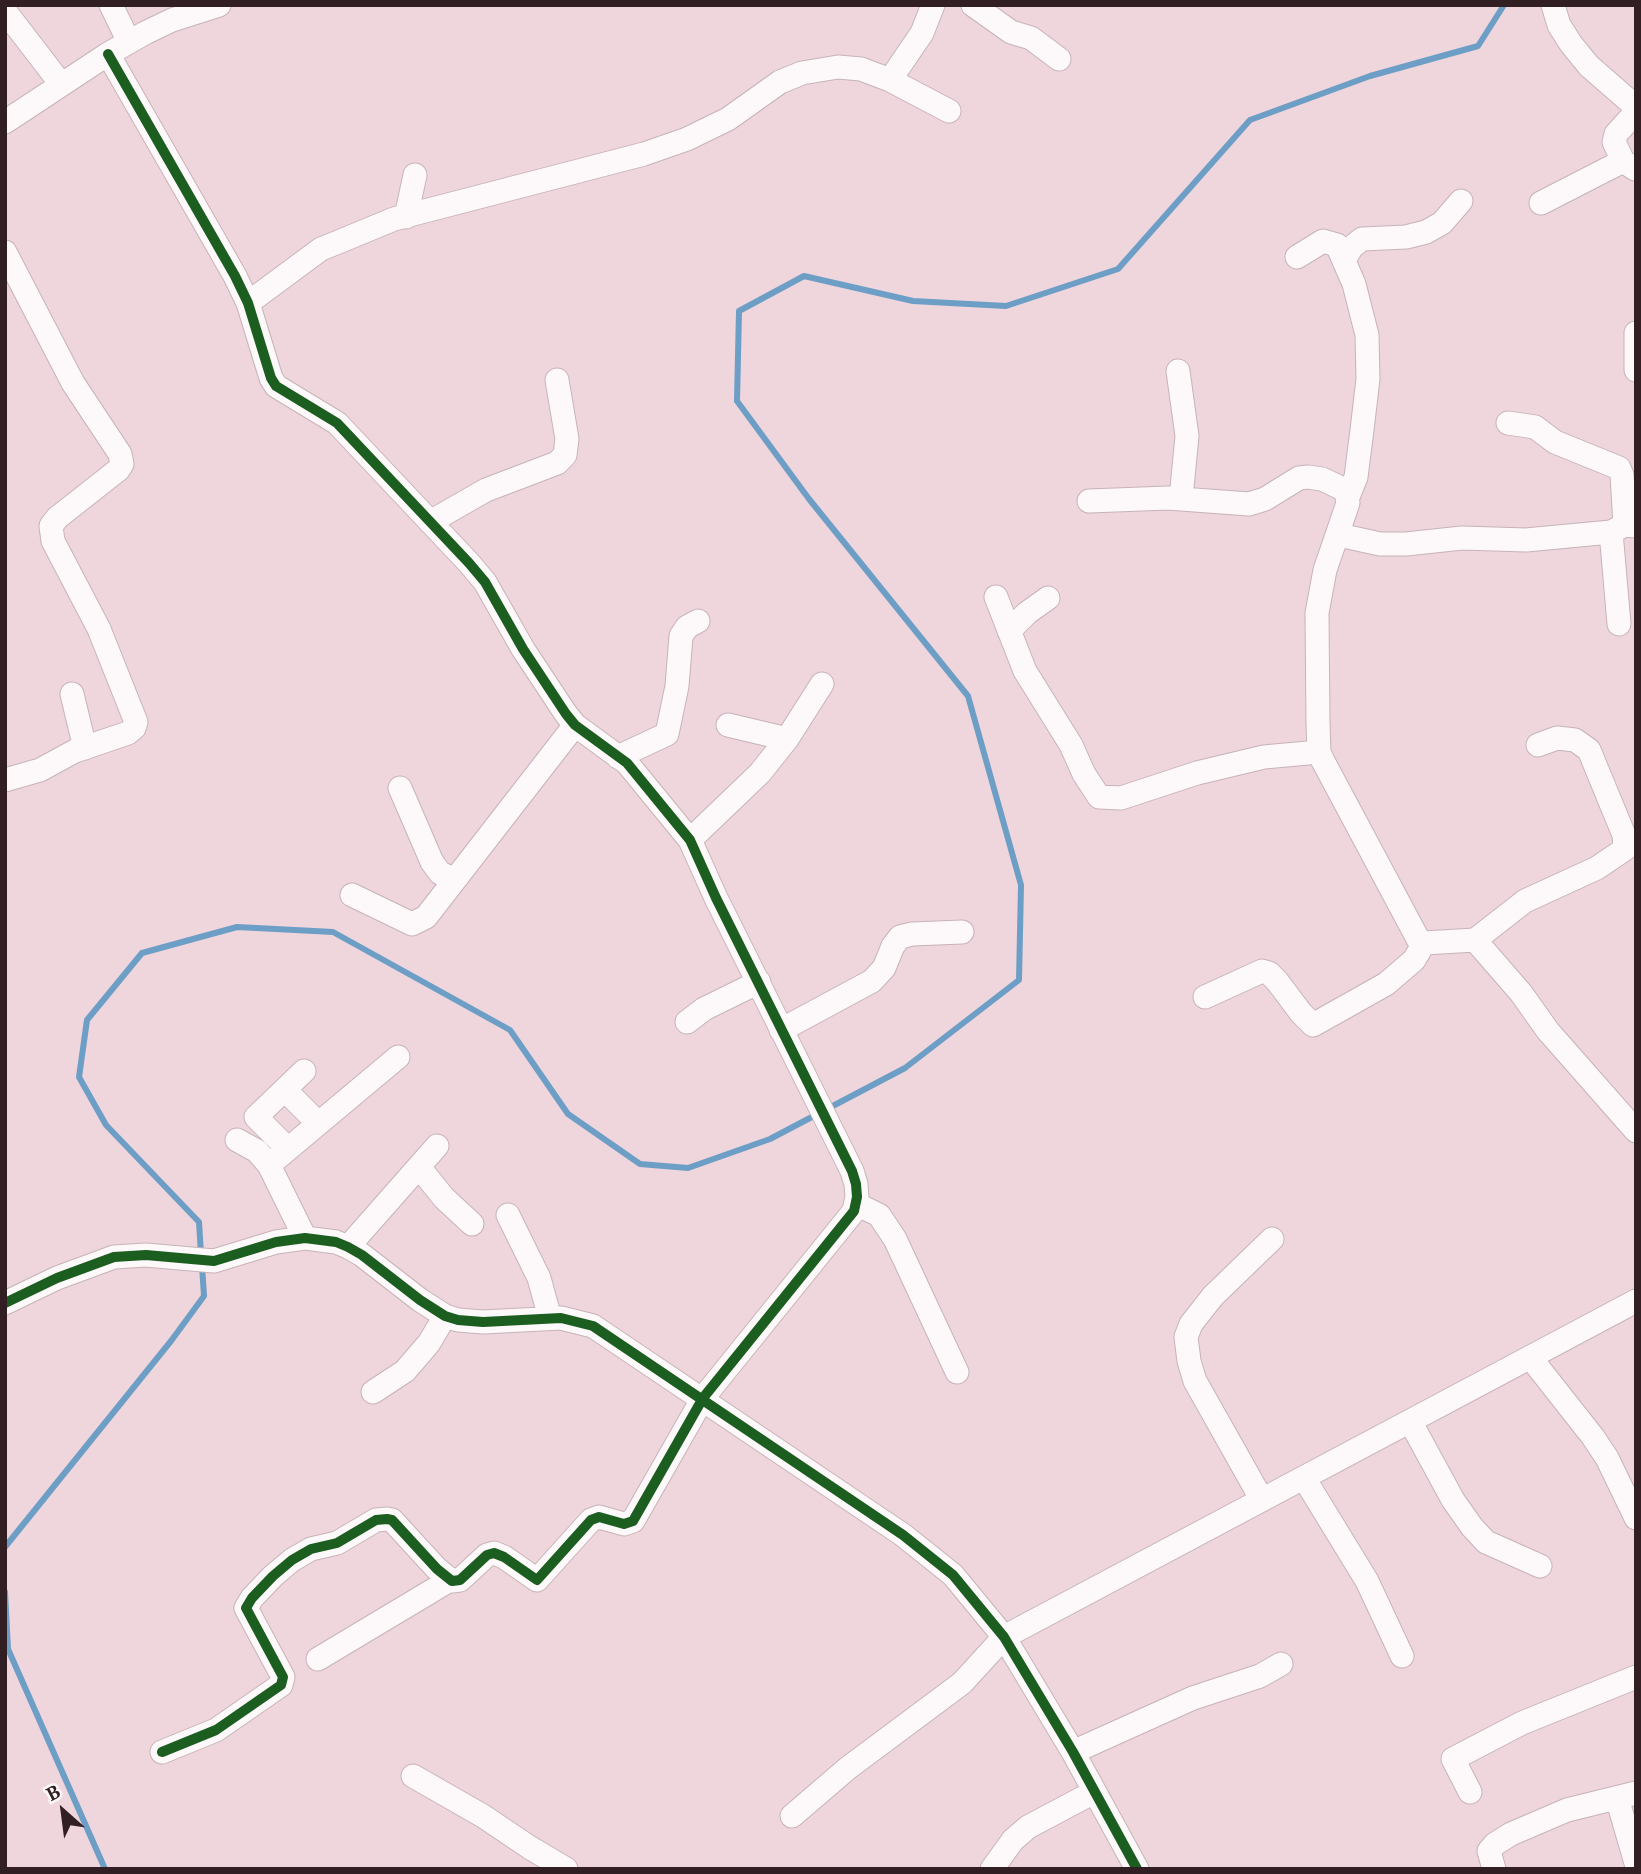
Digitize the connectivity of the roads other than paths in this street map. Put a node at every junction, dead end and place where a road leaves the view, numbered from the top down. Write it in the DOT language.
graph roads {
  1 [pos="111,5"];
  2 [pos="219,5"];
  3 [pos="933,5"];
  4 [pos="973,5"];
  5 [pos="1553,5"];
  6 [pos="5,11"];
  7 [pos="129,42"];
  8 [pos="108,54"];
  9 [pos="1059,59"];
  10 [pos="891,80"];
  11 [pos="61,84"];
  12 [pos="1636,109"];
  13 [pos="949,111"];
  14 [pos="5,122"];
  15 [pos="1630,165"];
  16 [pos="415,175"];
  17 [pos="1461,201"];
  18 [pos="1541,204"];
  19 [pos="406,217"];
  20 [pos="5,252"];
  21 [pos="1297,257"];
  22 [pos="1344,260"];
  23 [pos="248,303"];
  24 [pos="1636,333"];
  25 [pos="1636,370"];
  26 [pos="1178,371"];
  27 [pos="557,380"];
  28 [pos="1508,423"];
  29 [pos="1348,497"];
  30 [pos="1181,498"];
  31 [pos="1090,502"];
  32 [pos="430,522"];
  33 [pos="1624,528"];
  34 [pos="1339,535"];
  35 [pos="996,597"];
  36 [pos="1048,598"];
  37 [pos="698,621"];
  38 [pos="1619,624"];
  39 [pos="1009,631"];
  40 [pos="822,684"];
  41 [pos="72,694"];
  42 [pos="575,725"];
  43 [pos="728,726"];
  44 [pos="787,738"];
  45 [pos="1538,745"];
  46 [pos="85,748"];
  47 [pos="1319,752"];
  48 [pos="618,757"];
  49 [pos="5,780"];
  50 [pos="400,788"];
  51 [pos="690,840"];
  52 [pos="458,876"];
  53 [pos="352,895"];
  54 [pos="962,932"];
  55 [pos="1475,940"];
  56 [pos="1424,943"];
  57 [pos="759,982"];
  58 [pos="1205,997"];
  59 [pos="687,1022"];
  60 [pos="781,1030"];
  61 [pos="398,1057"];
  62 [pos="304,1071"];
  63 [pos="285,1090"];
  64 [pos="318,1123"];
  65 [pos="1636,1131"];
  66 [pos="237,1140"];
  67 [pos="437,1146"];
  68 [pos="288,1149"];
  69 [pos="269,1165"];
  70 [pos="419,1167"];
  71 [pos="856,1204"];
  72 [pos="508,1214"];
  73 [pos="472,1224"];
  74 [pos="305,1238"];
  75 [pos="1272,1240"];
  76 [pos="348,1247"];
  77 [pos="1636,1301"];
  78 [pos="5,1303"];
  79 [pos="445,1315"];
  80 [pos="550,1318"];
  81 [pos="1530,1357"];
  82 [pos="957,1372"];
  83 [pos="373,1392"];
  84 [pos="703,1398"];
  85 [pos="1410,1421"];
  86 [pos="1626,1474"];
  87 [pos="1304,1478"];
  88 [pos="1262,1500"];
  89 [pos="1636,1518"];
  90 [pos="1540,1566"];
  91 [pos="450,1580"];
  92 [pos="1004,1637"];
  93 [pos="1402,1656"];
  94 [pos="318,1659"];
  95 [pos="1281,1664"];
  96 [pos="1636,1677"];
  97 [pos="162,1752"];
  98 [pos="1073,1752"];
  99 [pos="412,1776"];
  100 [pos="1094,1792"];
  101 [pos="1470,1792"];
  102 [pos="1627,1795"];
  103 [pos="792,1816"];
  104 [pos="1636,1863"];
  105 [pos="997,1865"];
  106 [pos="566,1869"];
  107 [pos="1138,1869"];
  108 [pos="1494,1869"];
  1 -- 7 [label="street"];
  2 -- 7 [label="street"];
  3 -- 10 [label="street"];
  4 -- 9 [label="street"];
  5 -- 12 [label="street"];
  6 -- 11 [label="street"];
  7 -- 8 [label="street"];
  8 -- 11 [label="street"];
  8 -- 23 [label="street"];
  10 -- 13 [label="street"];
  10 -- 19 [label="street"];
  11 -- 14 [label="street"];
  12 -- 15 [label="street"];
  15 -- 18 [label="street"];
  16 -- 19 [label="street"];
  17 -- 22 [label="street"];
  19 -- 23 [label="street"];
  20 -- 46 [label="street"];
  21 -- 22 [label="street"];
  22 -- 29 [label="street"];
  23 -- 32 [label="street"];
  24 -- 25 [label="street"];
  26 -- 30 [label="street"];
  27 -- 32 [label="street"];
  28 -- 33 [label="street"];
  29 -- 30 [label="street"];
  29 -- 34 [label="street"];
  30 -- 31 [label="street"];
  32 -- 42 [label="street"];
  33 -- 34 [label="street"];
  33 -- 38 [label="street"];
  34 -- 47 [label="street"];
  35 -- 39 [label="street"];
  36 -- 39 [label="street"];
  37 -- 48 [label="street"];
  39 -- 47 [label="street"];
  40 -- 44 [label="street"];
  41 -- 46 [label="street"];
  42 -- 48 [label="street"];
  42 -- 52 [label="street"];
  43 -- 44 [label="street"];
  44 -- 51 [label="street"];
  45 -- 55 [label="street"];
  46 -- 49 [label="street"];
  47 -- 56 [label="street"];
  48 -- 51 [label="street"];
  50 -- 52 [label="street"];
  51 -- 57 [label="street"];
  52 -- 53 [label="street"];
  54 -- 60 [label="street"];
  55 -- 56 [label="street"];
  55 -- 65 [label="street"];
  56 -- 58 [label="street"];
  57 -- 59 [label="street"];
  57 -- 60 [label="street"];
  60 -- 71 [label="street"];
  61 -- 64 [label="street"];
  62 -- 63 [label="street"];
  63 -- 64 [label="street"];
  63 -- 68 [label="street"];
  64 -- 68 [label="street"];
  66 -- 69 [label="street"];
  67 -- 70 [label="street"];
  68 -- 69 [label="street"];
  69 -- 74 [label="street"];
  70 -- 73 [label="street"];
  70 -- 76 [label="street"];
  71 -- 82 [label="street"];
  71 -- 84 [label="street"];
  72 -- 80 [label="street"];
  74 -- 76 [label="street"];
  74 -- 78 [label="street"];
  75 -- 88 [label="street"];
  76 -- 79 [label="street"];
  77 -- 81 [label="street"];
  79 -- 80 [label="street"];
  79 -- 83 [label="street"];
  80 -- 84 [label="street"];
  81 -- 85 [label="street"];
  81 -- 86 [label="street"];
  84 -- 91 [label="street"];
  84 -- 92 [label="street"];
  85 -- 87 [label="street"];
  85 -- 90 [label="street"];
  86 -- 89 [label="street"];
  87 -- 88 [label="street"];
  87 -- 93 [label="street"];
  88 -- 92 [label="street"];
  91 -- 94 [label="street"];
  91 -- 97 [label="street"];
  92 -- 98 [label="street"];
  92 -- 103 [label="street"];
  95 -- 98 [label="street"];
  96 -- 101 [label="street"];
  98 -- 100 [label="street"];
  99 -- 106 [label="street"];
  100 -- 105 [label="street"];
  100 -- 107 [label="street"];
  102 -- 104 [label="street"];
  102 -- 108 [label="street"];
}
